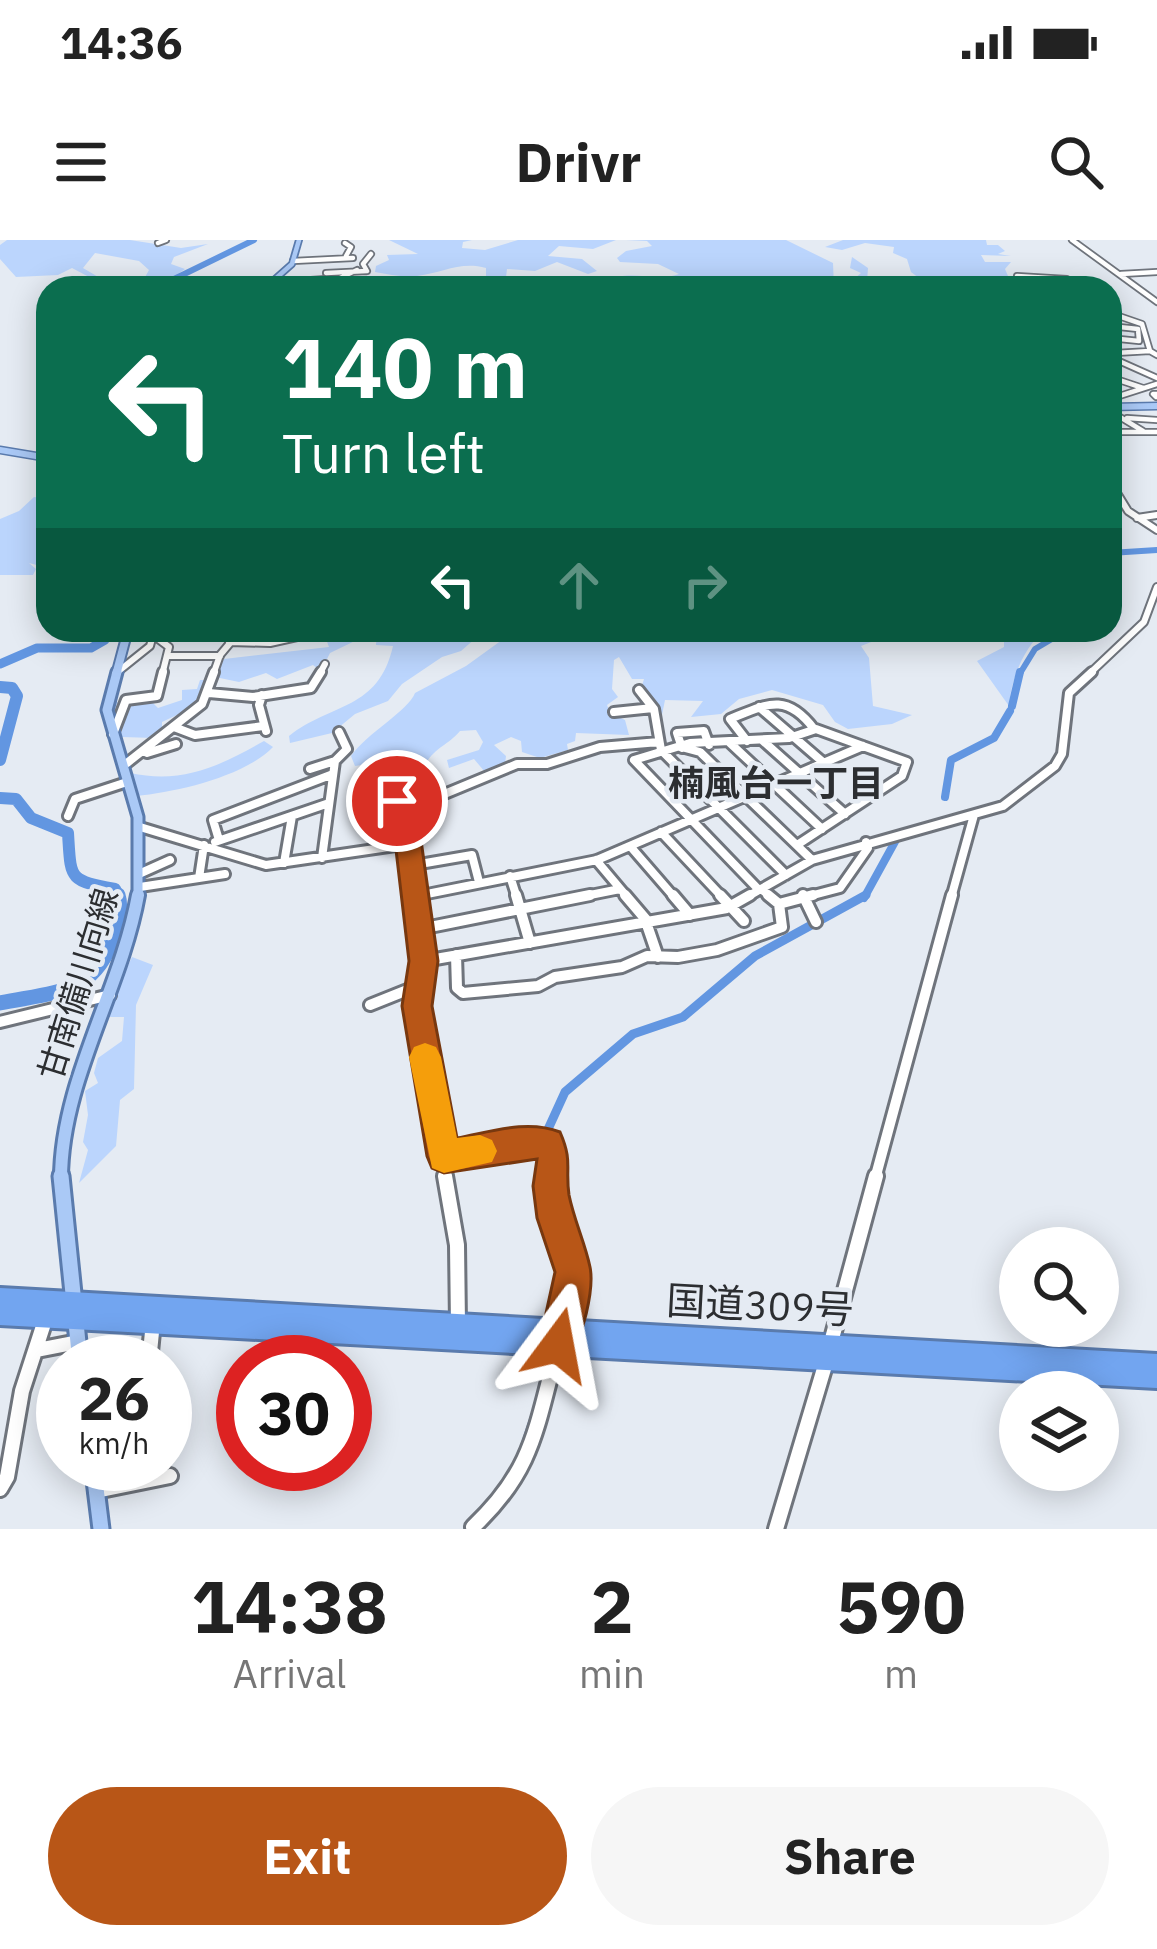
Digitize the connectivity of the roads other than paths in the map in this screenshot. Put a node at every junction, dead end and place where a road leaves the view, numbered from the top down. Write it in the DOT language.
graph roads {
  1 [pos="166,240"];
  2 [pos="299,240"];
  3 [pos="1072,240"];
  4 [pos="345,242"];
  5 [pos="158,243"];
  6 [pos="371,254"];
  7 [pos="346,256"];
  8 [pos="353,258"];
  9 [pos="327,259"];
  10 [pos="293,261"];
  11 [pos="1023,266"];
  12 [pos="1157,272"];
  13 [pos="1115,274"];
  14 [pos="276,276"];
  15 [pos="320,276"];
  16 [pos="344,276"];
  17 [pos="1017,276"];
  18 [pos="1118,276"];
  19 [pos="1122,279"];
  20 [pos="1157,302"];
  21 [pos="1122,325"];
  22 [pos="1122,327"];
  23 [pos="1122,331"];
  24 [pos="1139,341"];
  25 [pos="1122,349"];
  26 [pos="1150,351"];
  27 [pos="1122,352"];
  28 [pos="1157,356"];
  29 [pos="1122,359"];
  30 [pos="1122,381"];
  31 [pos="1157,381"];
  32 [pos="1143,388"];
  33 [pos="1122,400"];
  34 [pos="1122,406"];
  35 [pos="1157,406"];
  36 [pos="1122,416"];
  37 [pos="1125,418"];
  38 [pos="1157,420"];
  39 [pos="1143,431"];
  40 [pos="1122,432"];
  41 [pos="1157,432"];
  42 [pos="0,450"];
  43 [pos="36,456"];
  44 [pos="1122,503"];
  45 [pos="1157,515"];
  46 [pos="1138,518"];
  47 [pos="1157,530"];
  48 [pos="1157,587"];
  49 [pos="125,642"];
  50 [pos="151,642"];
  51 [pos="164,642"];
  52 [pos="229,642"];
  53 [pos="168,656"];
  54 [pos="220,656"];
  55 [pos="325,664"];
  56 [pos="116,674"];
  57 [pos="639,691"];
  58 [pos="209,693"];
  59 [pos="262,695"];
  60 [pos="760,704"];
  61 [pos="653,708"];
  62 [pos="614,712"];
  63 [pos="173,727"];
  64 [pos="814,729"];
  65 [pos="339,732"];
  66 [pos="112,734"];
  67 [pos="592,735"];
  68 [pos="792,736"];
  69 [pos="762,740"];
  70 [pos="748,741"];
  71 [pos="176,743"];
  72 [pos="730,743"];
  73 [pos="660,746"];
  74 [pos="863,746"];
  75 [pos="603,747"];
  76 [pos="704,747"];
  77 [pos="684,748"];
  78 [pos="334,761"];
  79 [pos="824,763"];
  80 [pos="124,764"];
  81 [pos="310,769"];
  82 [pos="799,773"];
  83 [pos="333,774"];
  84 [pos="837,774"];
  85 [pos="127,782"];
  86 [pos="774,784"];
  87 [pos="746,796"];
  88 [pos="329,803"];
  89 [pos="718,808"];
  90 [pos="844,814"];
  91 [pos="974,815"];
  92 [pos="68,816"];
  93 [pos="292,816"];
  94 [pos="691,820"];
  95 [pos="406,824"];
  96 [pos="365,826"];
  97 [pos="140,827"];
  98 [pos="392,827"];
  99 [pos="822,829"];
  100 [pos="661,832"];
  101 [pos="219,840"];
  102 [pos="866,842"];
  103 [pos="409,844"];
  104 [pos="204,845"];
  105 [pos="797,845"];
  106 [pos="630,846"];
  107 [pos="322,857"];
  108 [pos="170,860"];
  109 [pos="596,860"];
  110 [pos="812,860"];
  111 [pos="284,863"];
  112 [pos="414,866"];
  113 [pos="225,874"];
  114 [pos="786,875"];
  115 [pos="510,876"];
  116 [pos="199,878"];
  117 [pos="141,880"];
  118 [pos="479,882"];
  119 [pos="620,889"];
  120 [pos="760,890"];
  121 [pos="803,895"];
  122 [pos="417,896"];
  123 [pos="779,904"];
  124 [pos="730,908"];
  125 [pos="520,909"];
  126 [pos="690,915"];
  127 [pos="762,920"];
  128 [pos="745,921"];
  129 [pos="647,922"];
  130 [pos="816,922"];
  131 [pos="420,929"];
  132 [pos="774,932"];
  133 [pos="692,937"];
  134 [pos="530,943"];
  135 [pos="698,952"];
  136 [pos="456,955"];
  137 [pos="658,957"];
  138 [pos="585,960"];
  139 [pos="424,961"];
  140 [pos="547,964"];
  141 [pos="590,975"];
  142 [pos="553,978"];
  143 [pos="420,985"];
  144 [pos="110,995"];
  145 [pos="370,1005"];
  146 [pos="0,1022"];
  147 [pos="444,1156"];
  148 [pos="0,1298"];
  149 [pos="73,1310"];
  150 [pos="0,1316"];
  151 [pos="46,1317"];
  152 [pos="458,1324"];
  153 [pos="152,1332"];
  154 [pos="41,1335"];
  155 [pos="77,1335"];
  156 [pos="152,1335"];
  157 [pos="564,1338"];
  158 [pos="36,1353"];
  159 [pos="829,1353"];
  160 [pos="1157,1364"];
  161 [pos="1157,1378"];
  162 [pos="0,1490"];
  163 [pos="96,1491"];
  164 [pos="473,1527"];
  165 [pos="101,1529"];
  166 [pos="776,1529"];
  1 -- 5 [label="street"];
  2 -- 10 [label="main road"];
  3 -- 13 [label="street"];
  4 -- 7 [label="street"];
  6 -- 16 [label="street"];
  7 -- 8 [label="street"];
  7 -- 9 [label="street"];
  9 -- 10 [label="street"];
  9 -- 15 [label="street"];
  10 -- 14 [label="main road"];
  11 -- 17 [label="street"];
  12 -- 13 [label="street"];
  13 -- 18 [label="street"];
  19 -- 20 [label="street"];
  21 -- 26 [label="street"];
  22 -- 24 [label="street"];
  23 -- 24 [label="street"];
  24 -- 25 [label="street"];
  26 -- 27 [label="street"];
  26 -- 28 [label="street"];
  29 -- 31 [label="street"];
  30 -- 32 [label="street"];
  31 -- 32 [label="street"];
  32 -- 33 [label="street"];
  34 -- 35 [label="main road"];
  36 -- 37 [label="street"];
  37 -- 38 [label="street"];
  37 -- 39 [label="street"];
  39 -- 40 [label="street"];
  39 -- 41 [label="street"];
  42 -- 43 [label="main road"];
  44 -- 46 [label="street"];
  45 -- 46 [label="street"];
  46 -- 47 [label="street"];
  48 -- 91 [label="street"];
  49 -- 56 [label="main road, 甘南備川向線"];
  50 -- 56 [label="street"];
  51 -- 53 [label="street"];
  52 -- 54 [label="street"];
  53 -- 54 [label="street"];
  53 -- 66 [label="street"];
  54 -- 58 [label="street"];
  55 -- 59 [label="street"];
  56 -- 66 [label="main road, 甘南備川向線"];
  57 -- 61 [label="street"];
  58 -- 59 [label="street"];
  58 -- 63 [label="street"];
  59 -- 63 [label="street"];
  60 -- 64 [label="street"];
  60 -- 68 [label="street"];
  60 -- 70 [label="street"];
  61 -- 62 [label="street"];
  61 -- 73 [label="street"];
  63 -- 80 [label="street"];
  64 -- 68 [label="street"];
  64 -- 74 [label="street"];
  65 -- 78 [label="street"];
  66 -- 80 [label="main road, 甘南備川向線"];
  67 -- 75 [label="street"];
  68 -- 69 [label="street"];
  68 -- 79 [label="street"];
  69 -- 70 [label="street"];
  69 -- 82 [label="street"];
  70 -- 72 [label="street"];
  71 -- 80 [label="street"];
  72 -- 76 [label="street"];
  72 -- 86 [label="street"];
  73 -- 75 [label="street"];
  73 -- 77 [label="street"];
  73 -- 89 [label="street"];
  73 -- 94 [label="street"];
  74 -- 79 [label="street"];
  74 -- 90 [label="street"];
  75 -- 95 [label="street"];
  76 -- 77 [label="street"];
  76 -- 77 [label="street"];
  76 -- 87 [label="street"];
  78 -- 81 [label="street"];
  78 -- 83 [label="street"];
  79 -- 82 [label="street"];
  79 -- 84 [label="street"];
  80 -- 85 [label="main road, 甘南備川向線"];
  82 -- 86 [label="street"];
  82 -- 90 [label="street"];
  83 -- 88 [label="street"];
  83 -- 101 [label="street"];
  85 -- 92 [label="street"];
  85 -- 97 [label="main road, 甘南備川向線"];
  86 -- 87 [label="street"];
  86 -- 99 [label="street"];
  87 -- 89 [label="street"];
  87 -- 105 [label="street"];
  88 -- 93 [label="street"];
  88 -- 107 [label="street"];
  89 -- 94 [label="street"];
  89 -- 114 [label="street"];
  90 -- 99 [label="street"];
  91 -- 102 [label="street"];
  91 -- 159 [label="street"];
  93 -- 101 [label="street"];
  93 -- 111 [label="street"];
  94 -- 100 [label="street"];
  94 -- 120 [label="street"];
  95 -- 96 [label="street"];
  95 -- 98 [label="street"];
  95 -- 103 [label="street"];
  97 -- 104 [label="street"];
  97 -- 117 [label="main road, 甘南備川向線"];
  99 -- 105 [label="street"];
  100 -- 106 [label="street"];
  100 -- 124 [label="street"];
  101 -- 104 [label="street"];
  102 -- 110 [label="street"];
  102 -- 121 [label="street"];
  103 -- 107 [label="street"];
  103 -- 112 [label="street"];
  104 -- 111 [label="street"];
  104 -- 116 [label="street"];
  105 -- 110 [label="street"];
  106 -- 109 [label="street"];
  106 -- 126 [label="street"];
  107 -- 111 [label="street"];
  108 -- 117 [label="street"];
  109 -- 115 [label="street"];
  109 -- 119 [label="street"];
  110 -- 114 [label="street"];
  112 -- 118 [label="street"];
  112 -- 122 [label="street"];
  113 -- 116 [label="street"];
  114 -- 120 [label="street"];
  115 -- 118 [label="street"];
  115 -- 125 [label="street"];
  116 -- 117 [label="street"];
  117 -- 144 [label="main road, 甘南備川向線"];
  118 -- 122 [label="street"];
  119 -- 125 [label="street"];
  119 -- 129 [label="street"];
  120 -- 123 [label="street"];
  120 -- 124 [label="street"];
  121 -- 123 [label="street"];
  121 -- 130 [label="street"];
  122 -- 131 [label="street"];
  123 -- 132 [label="street"];
  124 -- 126 [label="street"];
  124 -- 128 [label="street"];
  125 -- 131 [label="street"];
  125 -- 134 [label="street"];
  126 -- 129 [label="street"];
  127 -- 132 [label="street"];
  129 -- 134 [label="street"];
  129 -- 137 [label="street"];
  131 -- 139 [label="street"];
  132 -- 135 [label="street"];
  133 -- 135 [label="street"];
  134 -- 136 [label="street"];
  135 -- 137 [label="street"];
  136 -- 139 [label="street"];
  136 -- 142 [label="street"];
  137 -- 141 [label="street"];
  138 -- 141 [label="street"];
  139 -- 143 [label="street"];
  140 -- 142 [label="street"];
  141 -- 142 [label="street"];
  143 -- 145 [label="street"];
  143 -- 147 [label="street"];
  144 -- 146 [label="street"];
  144 -- 149 [label="main road, 甘南備川向線"];
  147 -- 152 [label="street"];
  147 -- 157 [label="street"];
  148 -- 149 [label="highway, 国道309号"];
  149 -- 151 [label="highway, 国道309号"];
  149 -- 152 [label="highway, 国道309号"];
  149 -- 155 [label="main road, 甘南備川向線"];
  149 -- 157 [label="highway, 国道309号"];
  150 -- 151 [label="highway, 国道309号"];
  151 -- 154 [label="street"];
  152 -- 157 [label="highway, 国道309号"];
  153 -- 156 [label="street"];
  157 -- 159 [label="highway, 国道309号"];
  157 -- 164 [label="street"];
  158 -- 162 [label="street"];
  159 -- 160 [label="highway, 国道309号"];
  159 -- 161 [label="highway, 国道309号"];
  159 -- 166 [label="street"];
  163 -- 165 [label="main road"];
}
